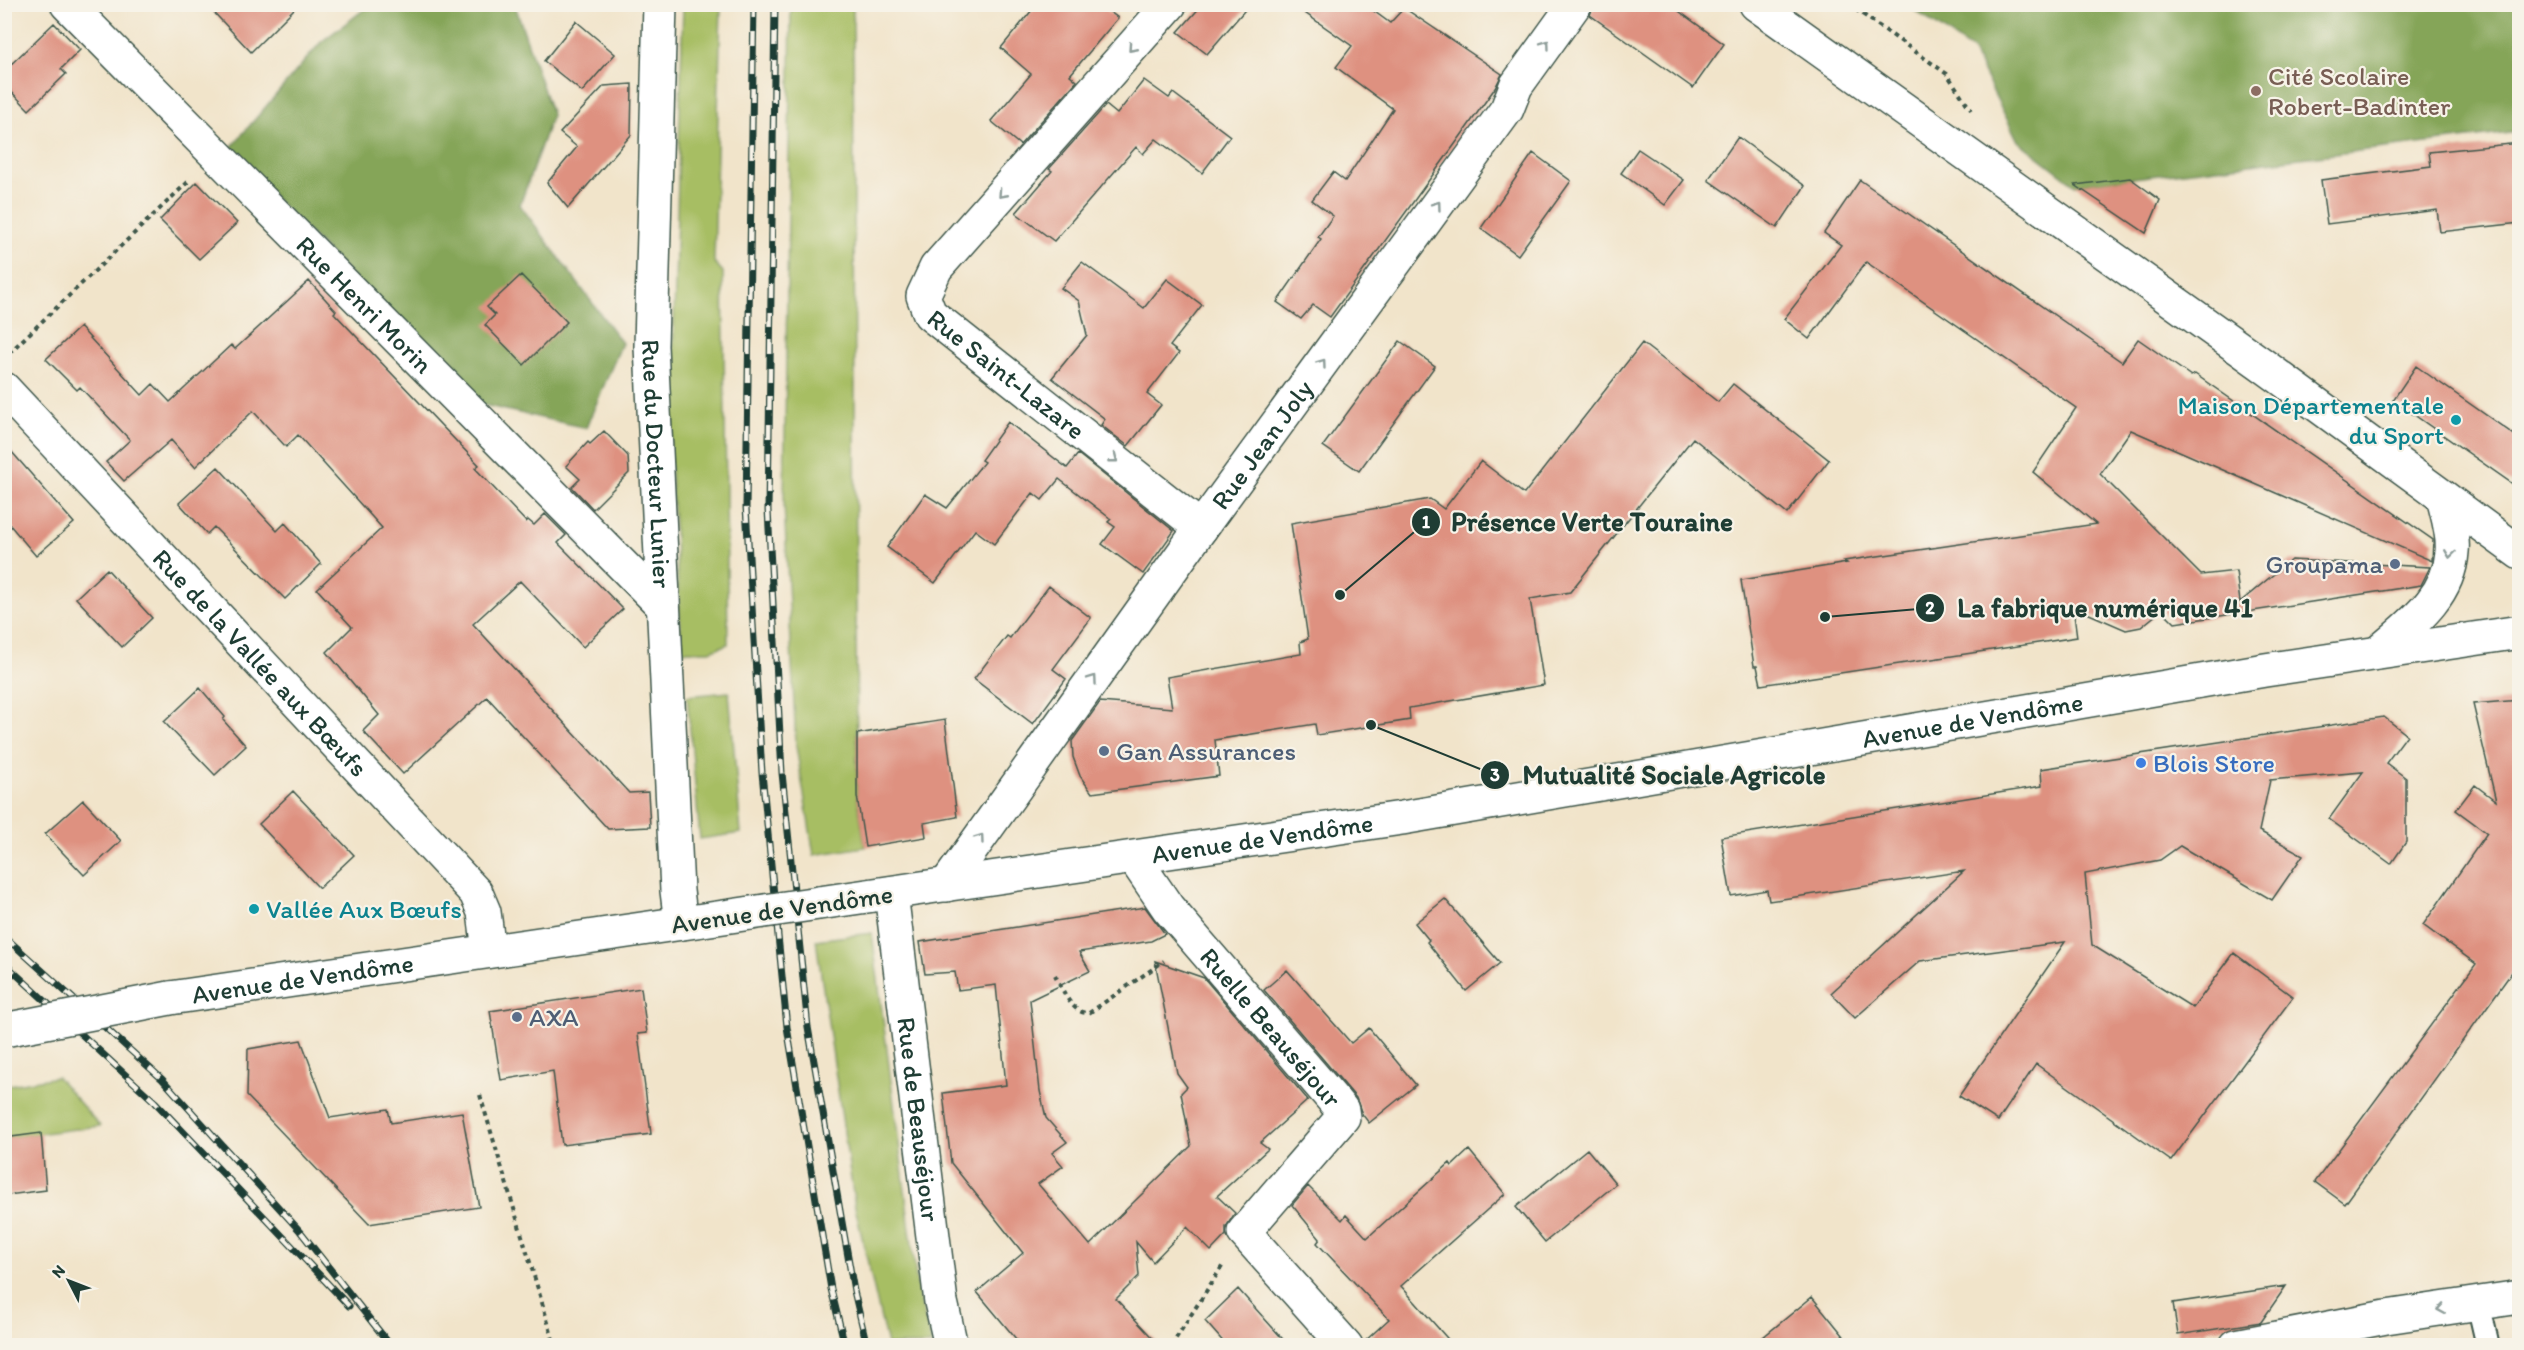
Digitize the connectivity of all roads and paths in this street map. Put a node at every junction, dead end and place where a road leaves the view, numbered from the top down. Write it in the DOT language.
graph roads {
  1 [pos="67,4"];
  2 [pos="660,4"];
  3 [pos="1170,4"];
  4 [pos="1575,4"];
  5 [pos="1755,4"];
  6 [pos="191,179"];
  7 [pos="4,358"];
  8 [pos="4,389"];
  9 [pos="2443,497"];
  10 [pos="1201,528"];
  11 [pos="2520,553"];
  12 [pos="661,604"];
  13 [pos="2520,632"];
  14 [pos="2380,651"];
  15 [pos="1134,858"];
  16 [pos="945,885"];
  17 [pos="891,893"];
  18 [pos="681,923"];
  19 [pos="1195,939"];
  20 [pos="489,951"];
  21 [pos="1055,975"];
  22 [pos="4,1030"];
  23 [pos="480,1095"];
  24 [pos="1244,1232"];
  25 [pos="2520,1296"];
  26 [pos="2478,1303"];
  27 [pos="555,1346"];
  28 [pos="951,1346"];
  29 [pos="1171,1346"];
  30 [pos="1346,1346"];
  31 [pos="2236,1346"];
  32 [pos="2488,1346"];
  1 -- 12 [label="street, Rue Henri Morin"];
  2 -- 12 [label="street, Rue du Docteur Lunier"];
  3 -- 10 [label="street, Rue Saint-Lazare, one-way"];
  10 -- 4 [label="street, Rue Jean Joly, one-way"];
  5 -- 9 [label="street"];
  6 -- 7 [label="path"];
  8 -- 20 [label="street, Rue de la Vallée aux Bœufs"];
  9 -- 11 [label="street"];
  9 -- 14 [label="street, one-way"];
  16 -- 10 [label="street, Rue Jean Joly, one-way"];
  12 -- 18 [label="street, Rue du Docteur Lunier"];
  13 -- 14 [label="street, Avenue de Vendôme"];
  14 -- 15 [label="street, Avenue de Vendôme"];
  15 -- 16 [label="street, Avenue de Vendôme"];
  15 -- 19 [label="street, Ruelle Beauséjour"];
  16 -- 17 [label="street, Avenue de Vendôme"];
  17 -- 18 [label="street, Avenue de Vendôme, bridge"];
  17 -- 28 [label="street, Rue de Beauséjour"];
  18 -- 20 [label="street, Avenue de Vendôme"];
  19 -- 21 [label="path, Ruelle Beauséjour"];
  19 -- 24 [label="street, Ruelle Beauséjour"];
  20 -- 22 [label="street, Avenue de Vendôme, bridge"];
  23 -- 27 [label="path"];
  24 -- 29 [label="path"];
  24 -- 30 [label="street"];
  25 -- 26 [label="street"];
  26 -- 31 [label="street, one-way"];
  26 -- 32 [label="lane"];
}
